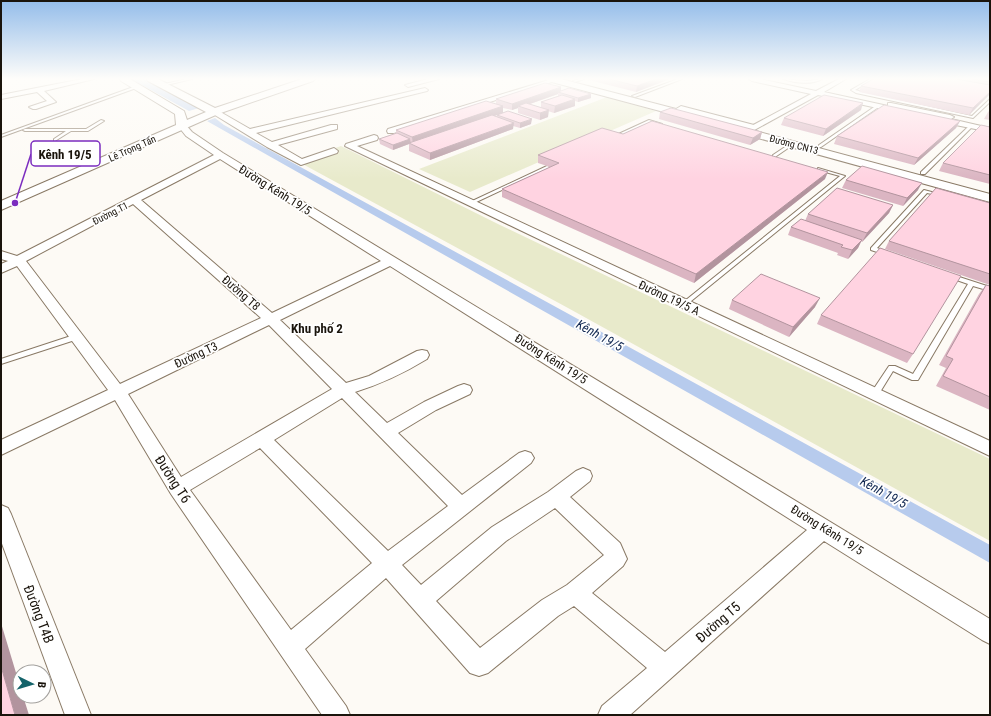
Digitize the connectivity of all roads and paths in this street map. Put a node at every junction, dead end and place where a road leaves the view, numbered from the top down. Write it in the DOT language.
graph roads {
  1 [pos="67,112"];
  2 [pos="179,112"];
  3 [pos="207,112"];
  4 [pos="214,112"];
  5 [pos="328,112"];
  6 [pos="449,112"];
  7 [pos="688,112"];
  8 [pos="690,112"];
  9 [pos="782,112"];
  10 [pos="869,112"];
  11 [pos="908,112"];
  12 [pos="934,112"];
  13 [pos="946,112"];
  14 [pos="978,112"];
  15 [pos="102,121"];
  16 [pos="181,123"];
  17 [pos="665,125"];
  18 [pos="971,126"];
  19 [pos="990,126"];
  20 [pos="334,127"];
  21 [pos="19,130"];
  22 [pos="70,130"];
  23 [pos="750,130"];
  24 [pos="990,130"];
  25 [pos="391,131"];
  26 [pos="250,132"];
  27 [pos="1,136"];
  28 [pos="374,138"];
  29 [pos="612,138"];
  30 [pos="55,140"];
  31 [pos="792,144"];
  32 [pos="270,145"];
  33 [pos="326,145"];
  34 [pos="820,146"];
  35 [pos="766,154"];
  36 [pos="220,155"];
  37 [pos="774,156"];
  38 [pos="781,158"];
  39 [pos="549,167"];
  40 [pos="812,167"];
  41 [pos="923,173"];
  42 [pos="990,191"];
  43 [pos="947,197"];
  44 [pos="1,198"];
  45 [pos="990,198"];
  46 [pos="134,200"];
  47 [pos="470,203"];
  48 [pos="1,206"];
  49 [pos="1,255"];
  50 [pos="894,256"];
  51 [pos="19,260"];
  52 [pos="391,261"];
  53 [pos="1,270"];
  54 [pos="944,274"];
  55 [pos="972,283"];
  56 [pos="990,289"];
  57 [pos="683,305"];
  58 [pos="271,319"];
  59 [pos="76,337"];
  60 [pos="422,355"];
  61 [pos="1,362"];
  62 [pos="343,390"];
  63 [pos="464,390"];
  64 [pos="118,392"];
  65 [pos="874,395"];
  66 [pos="386,432"];
  67 [pos="261,438"];
  68 [pos="1,448"];
  69 [pos="990,449"];
  70 [pos="525,458"];
  71 [pos="584,476"];
  72 [pos="178,488"];
  73 [pos="555,498"];
  74 [pos="462,507"];
  75 [pos="1,514"];
  76 [pos="824,528"];
  77 [pos="387,564"];
  78 [pos="575,593"];
  79 [pos="420,600"];
  80 [pos="990,632"];
  81 [pos="289,646"];
  82 [pos="666,668"];
  83 [pos="78,715"];
  84 [pos="337,715"];
  85 [pos="611,715"];
  1 -- 21 [label="lane"];
  2 -- 16 [label="street, Đường Kênh 19/5"];
  3 -- 16 [label="street, Lê Trọng Tấn"];
  4 -- 26 [label="street"];
  5 -- 26 [label="street"];
  6 -- 25 [label="street"];
  7 -- 23 [label="street, Đường CN13"];
  8 -- 23 [label="street, Đường CN13"];
  9 -- 23 [label="street"];
  10 -- 34 [label="lane"];
  11 -- 18 [label="street"];
  12 -- 19 [label="street"];
  13 -- 14 [label="lane"];
  15 -- 22 [label="lane"];
  16 -- 36 [label="street, Đường Kênh 19/5"];
  16 -- 44 [label="street, Lê Trọng Tấn"];
  16 -- 48 [label="street, Lê Trọng Tấn"];
  17 -- 29 [label="lane"];
  18 -- 24 [label="street"];
  18 -- 41 [label="lane"];
  20 -- 32 [label="street"];
  21 -- 22 [label="lane"];
  21 -- 27 [label="lane"];
  22 -- 30 [label="lane"];
  23 -- 31 [label="street, Đường CN13"];
  23 -- 34 [label="street, Đường CN13"];
  26 -- 32 [label="street"];
  28 -- 47 [label="street, Đường 19/5 A"];
  31 -- 37 [label="lane"];
  31 -- 45 [label="street, Đường CN13"];
  32 -- 33 [label="street"];
  34 -- 41 [label="street, Đường CN13"];
  35 -- 37 [label="lane"];
  36 -- 46 [label="street, Đường T1"];
  36 -- 52 [label="street, Đường Kênh 19/5"];
  37 -- 38 [label="lane"];
  39 -- 47 [label="lane"];
  40 -- 57 [label="lane"];
  41 -- 42 [label="street, Đường CN13"];
  43 -- 50 [label="lane"];
  46 -- 51 [label="street, Đường T1"];
  46 -- 58 [label="street, Đường T8"];
  47 -- 57 [label="street, Đường 19/5 A"];
  49 -- 51 [label="street"];
  51 -- 53 [label="street, Đường T1"];
  51 -- 59 [label="street, Đường T6"];
  52 -- 58 [label="street, Đường T3"];
  52 -- 76 [label="street, Đường Kênh 19/5"];
  54 -- 55 [label="lane"];
  55 -- 56 [label="lane"];
  55 -- 65 [label="lane"];
  57 -- 65 [label="street, Đường 19/5 A"];
  58 -- 62 [label="street, Đường T8"];
  58 -- 64 [label="street, Đường T3"];
  59 -- 61 [label="lane"];
  59 -- 64 [label="street, Đường T6"];
  60 -- 62 [label="street"];
  62 -- 66 [label="street, Đường T8"];
  62 -- 67 [label="street"];
  63 -- 66 [label="street"];
  64 -- 68 [label="street, Đường T3"];
  64 -- 72 [label="street, Đường T6"];
  65 -- 69 [label="street, Đường 19/5 A"];
  66 -- 74 [label="street, Đường T8"];
  67 -- 72 [label="street"];
  67 -- 77 [label="street"];
  70 -- 74 [label="street"];
  71 -- 73 [label="street"];
  72 -- 81 [label="street, Đường T6"];
  73 -- 78 [label="street"];
  73 -- 79 [label="street"];
  74 -- 77 [label="street"];
  75 -- 83 [label="street, Đường T4B"];
  76 -- 80 [label="street, Đường Kênh 19/5"];
  76 -- 82 [label="street, Đường T5"];
  77 -- 79 [label="street"];
  77 -- 81 [label="street"];
  78 -- 79 [label="street"];
  78 -- 82 [label="street"];
  81 -- 84 [label="street, Đường T6"];
  82 -- 85 [label="street, Đường T5"];
}
